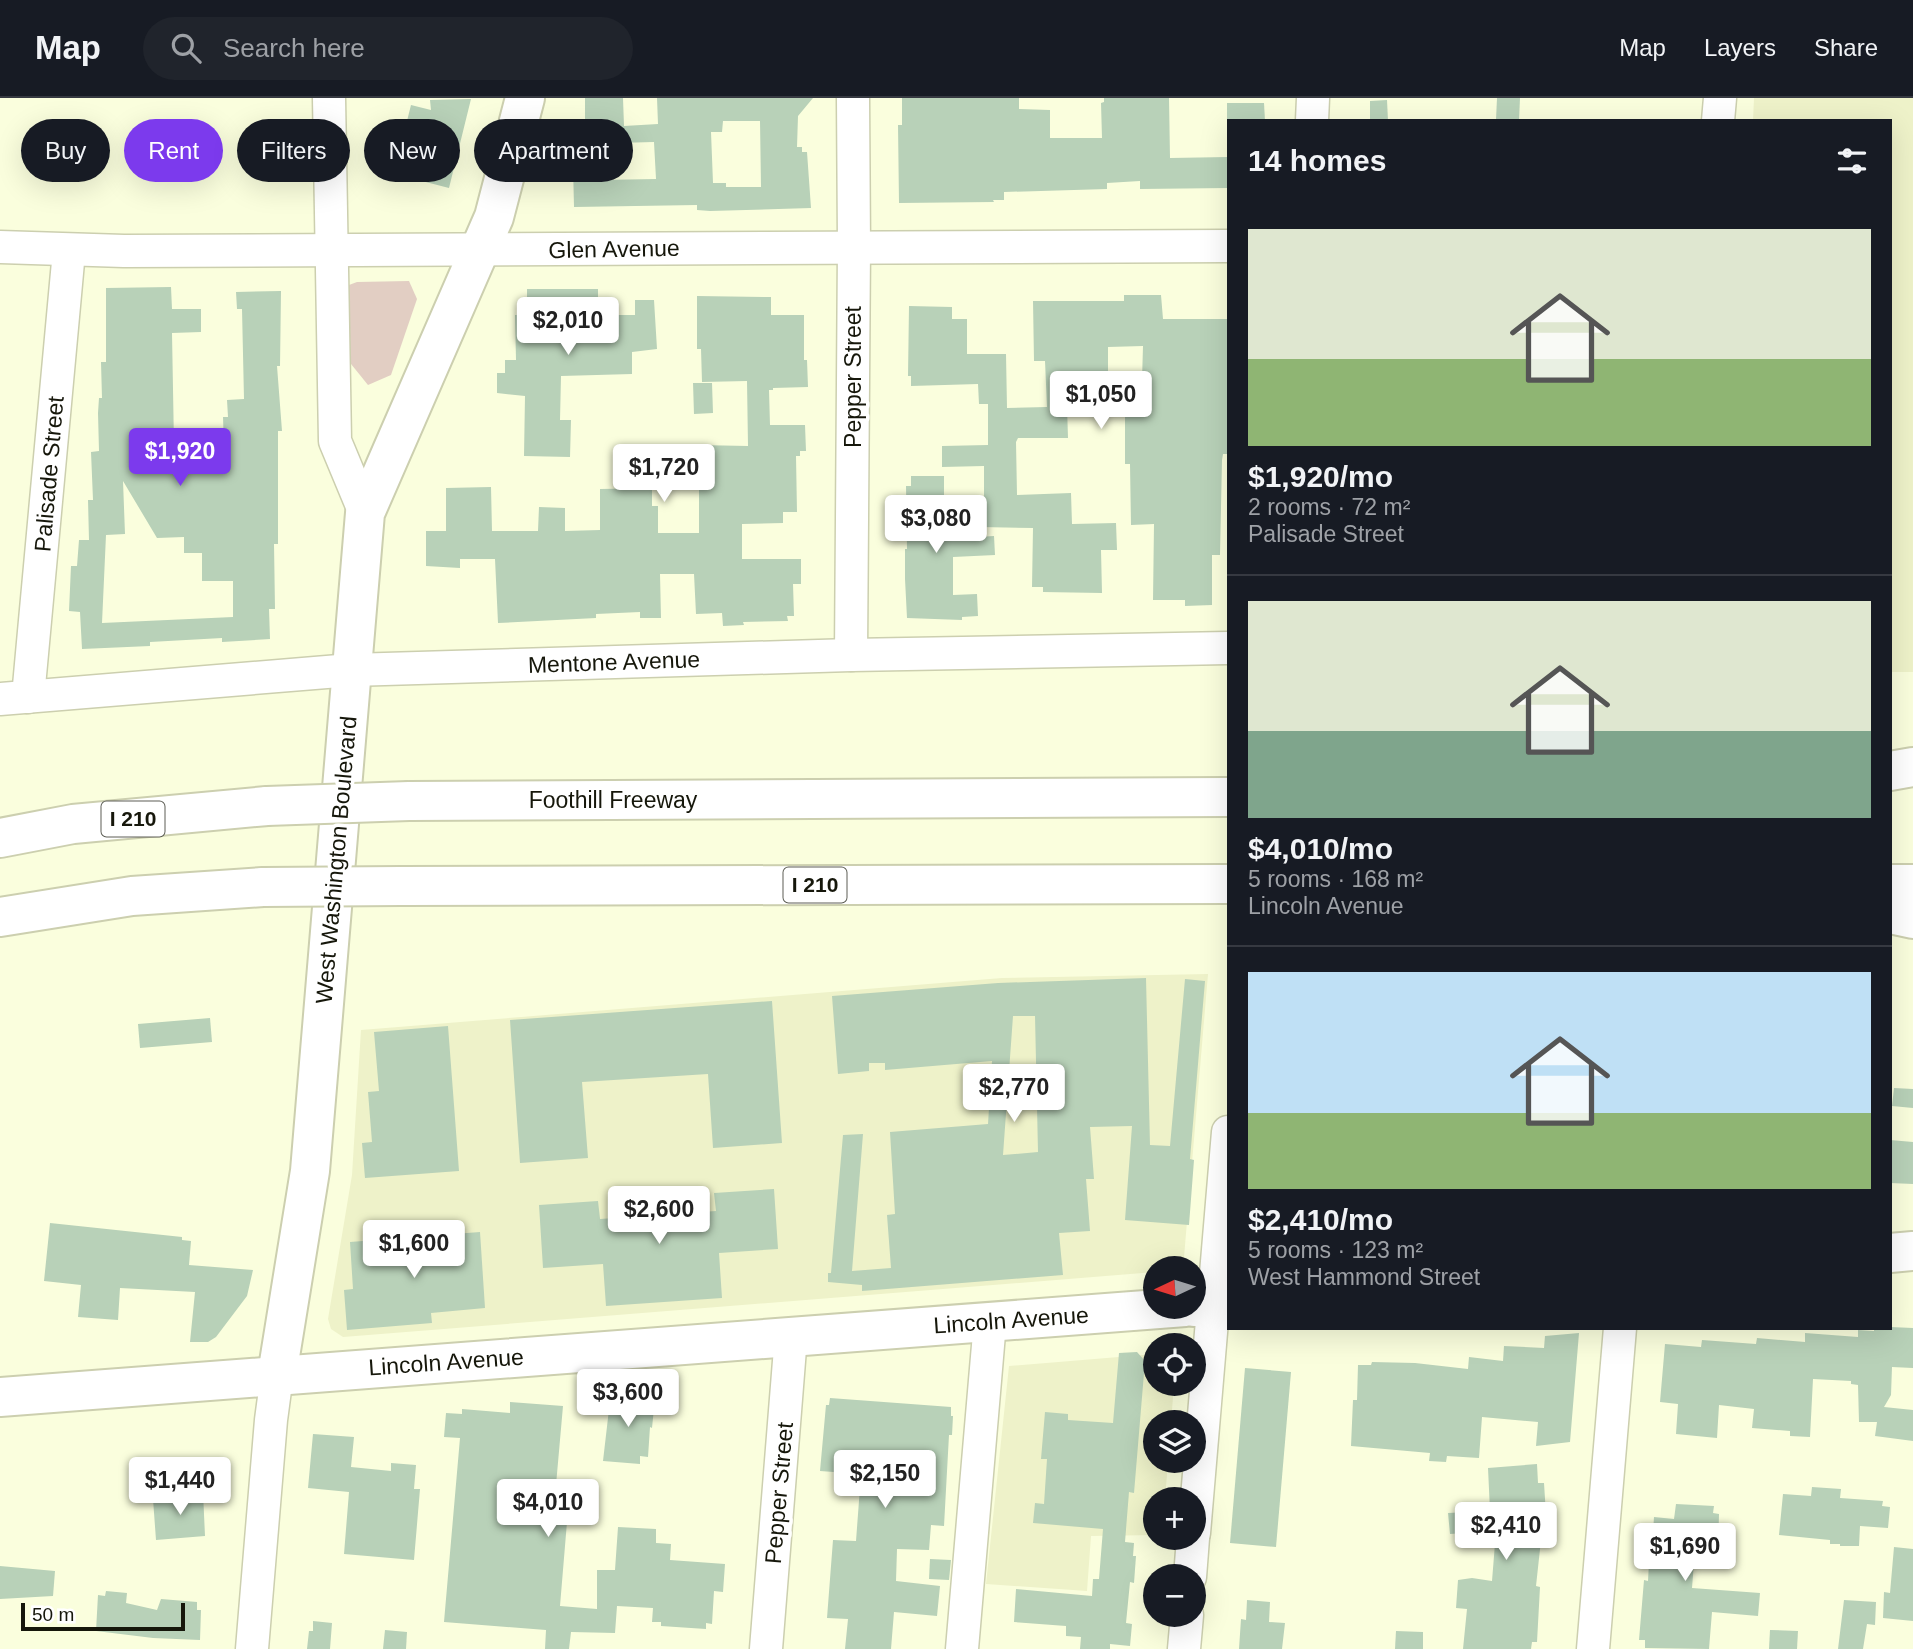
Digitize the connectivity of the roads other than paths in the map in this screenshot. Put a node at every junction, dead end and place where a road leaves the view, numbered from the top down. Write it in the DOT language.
graph roads {
  1 [pos="330,98"];
  2 [pos="525,98"];
  3 [pos="853,98"];
  4 [pos="1313,98"];
  5 [pos="1720,98"];
  6 [pos="1312,119"];
  7 [pos="1718,119"];
  8 [pos="854,246"];
  9 [pos="1227,246"];
  10 [pos="0,247"];
  11 [pos="332,250"];
  12 [pos="480,250"];
  13 [pos="69,251"];
  14 [pos="365,513"];
  15 [pos="1227,648"];
  16 [pos="851,655"];
  17 [pos="351,670"];
  18 [pos="14,698"];
  19 [pos="1913,767"];
  20 [pos="1892,771"];
  21 [pos="1892,792"];
  22 [pos="1913,792"];
  23 [pos="1227,797"];
  24 [pos="0,838"];
  25 [pos="1227,884"];
  26 [pos="1892,884"];
  27 [pos="1913,884"];
  28 [pos="1892,914"];
  29 [pos="0,917"];
  30 [pos="1913,919"];
  31 [pos="1227,1140"];
  32 [pos="1913,1251"];
  33 [pos="1892,1253"];
  34 [pos="1206,1298"];
  35 [pos="1143,1311"];
  36 [pos="1204,1320"];
  37 [pos="990,1322"];
  38 [pos="1620,1330"];
  39 [pos="791,1336"];
  40 [pos="277,1375"];
  41 [pos="0,1397"];
  42 [pos="1196,1487"];
  43 [pos="1186,1627"];
  44 [pos="252,1649"];
  45 [pos="766,1649"];
  46 [pos="962,1649"];
  47 [pos="1184,1649"];
  48 [pos="1592,1649"];
  1 -- 11 [label="street"];
  2 -- 12 [label="main road, West Washington Boulevard"];
  3 -- 8 [label="street, Pepper Street"];
  4 -- 6 [label="street"];
  5 -- 7 [label="street"];
  8 -- 9 [label="street, Glen Avenue"];
  8 -- 12 [label="street, Glen Avenue"];
  8 -- 16 [label="street, Pepper Street"];
  10 -- 13 [label="street, Glen Avenue"];
  11 -- 12 [label="street, Glen Avenue"];
  11 -- 13 [label="street, Glen Avenue"];
  11 -- 14 [label="street"];
  12 -- 14 [label="main road, West Washington Boulevard"];
  13 -- 18 [label="street, Palisade Street"];
  14 -- 17 [label="main road, West Washington Boulevard"];
  15 -- 16 [label="street, Mentone Avenue"];
  16 -- 17 [label="street, Mentone Avenue"];
  17 -- 18 [label="street, Mentone Avenue"];
  17 -- 40 [label="main road, West Washington Boulevard"];
  19 -- 20 [label="main road"];
  21 -- 22 [label="main road"];
  23 -- 24 [label="main road, Foothill Freeway / I 210, bridge"];
  25 -- 29 [label="main road, I 210, bridge"];
  26 -- 27 [label="main road"];
  28 -- 30 [label="main road"];
  31 -- 34 [label="street"];
  32 -- 33 [label="main road"];
  35 -- 37 [label="main road, Lincoln Avenue"];
  36 -- 42 [label="street"];
  37 -- 39 [label="main road, Lincoln Avenue"];
  37 -- 46 [label="street"];
  38 -- 48 [label="street"];
  39 -- 40 [label="main road, Lincoln Avenue"];
  39 -- 45 [label="street, Pepper Street"];
  40 -- 41 [label="main road, Lincoln Avenue"];
  40 -- 44 [label="street, West Washington Boulevard"];
  43 -- 47 [label="street"];
}
